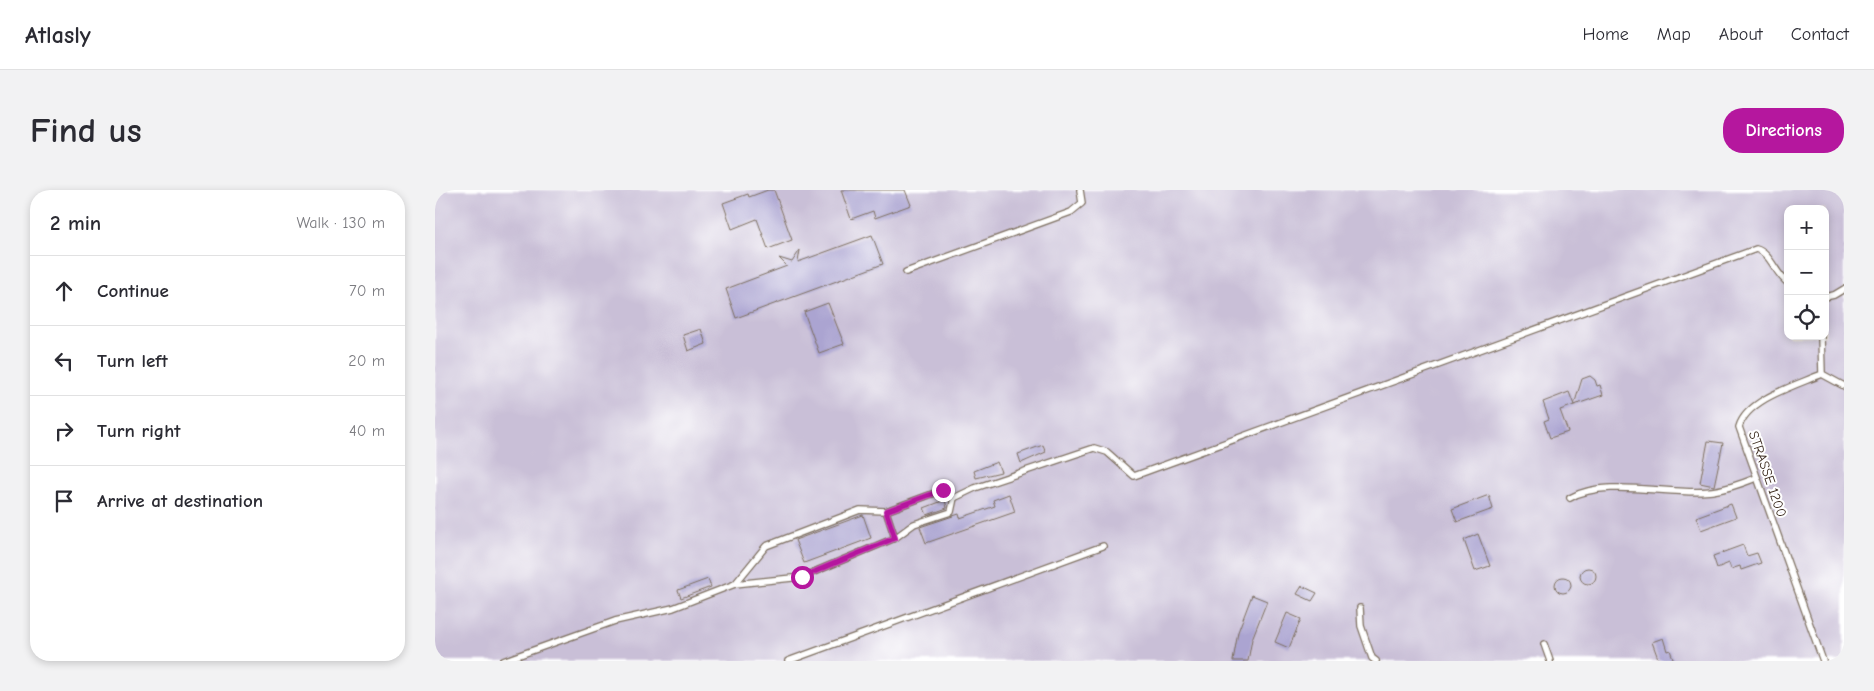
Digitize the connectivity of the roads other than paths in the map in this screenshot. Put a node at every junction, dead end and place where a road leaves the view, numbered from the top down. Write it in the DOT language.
graph roads {
  1 [pos="1080,190"];
  2 [pos="906,272"];
  3 [pos="1784,279"];
  4 [pos="1844,289"];
  5 [pos="1829,296"];
  6 [pos="1821,340"];
  7 [pos="1822,374"];
  8 [pos="1844,386"];
  9 [pos="1756,478"];
  10 [pos="954,498"];
  11 [pos="1570,498"];
  12 [pos="886,511"];
  13 [pos="895,538"];
  14 [pos="1103,546"];
  15 [pos="735,584"];
  16 [pos="1360,608"];
  17 [pos="1543,644"];
  18 [pos="503,661"];
  19 [pos="788,661"];
  20 [pos="1376,661"];
  21 [pos="1550,661"];
  22 [pos="1823,661"];
  1 -- 2 [label="lane"];
  3 -- 10 [label="lane"];
  4 -- 5 [label="lane"];
  6 -- 7 [label="lane"];
  7 -- 8 [label="lane"];
  7 -- 9 [label="lane, STRASSE 1200"];
  9 -- 11 [label="lane"];
  9 -- 22 [label="lane, STRASSE 1200"];
  10 -- 12 [label="lane"];
  10 -- 13 [label="lane"];
  12 -- 13 [label="lane"];
  12 -- 15 [label="lane"];
  13 -- 15 [label="lane"];
  14 -- 19 [label="lane"];
  15 -- 18 [label="lane"];
  16 -- 20 [label="lane"];
  17 -- 21 [label="lane"];
}
